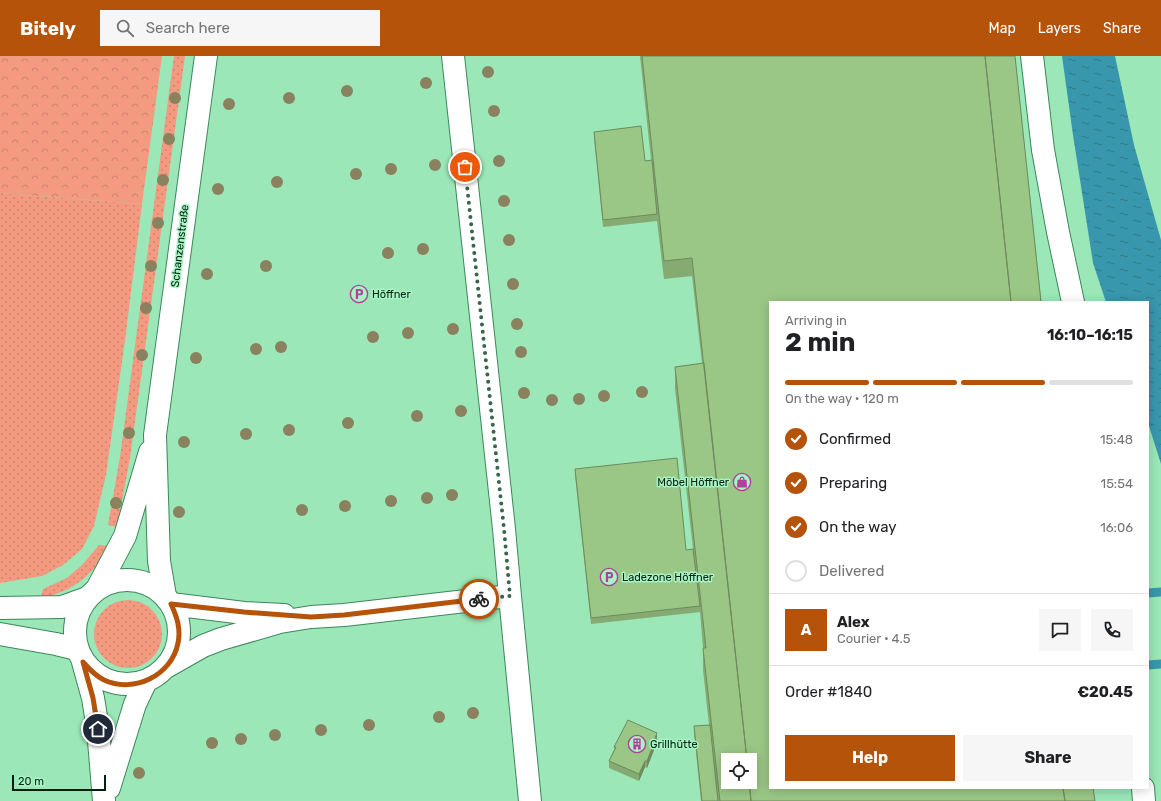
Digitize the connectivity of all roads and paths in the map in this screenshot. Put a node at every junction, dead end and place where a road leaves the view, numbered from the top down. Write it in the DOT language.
graph roads {
  1 [pos="206,56"];
  2 [pos="453,56"];
  3 [pos="1032,56"];
  4 [pos="1073,301"];
  5 [pos="155,436"];
  6 [pos="92,594"];
  7 [pos="510,596"];
  8 [pos="168,600"];
  9 [pos="0,608"];
  10 [pos="311,617"];
  11 [pos="0,634"];
  12 [pos="80,656"];
  13 [pos="161,671"];
  14 [pos="1143,789"];
  15 [pos="104,801"];
  16 [pos="530,801"];
  17 [pos="1144,801"];
  1 -- 5 [label="street, Schanzenstraße"];
  2 -- 7 [label="street"];
  3 -- 4 [label="street"];
  5 -- 6 [label="street, Schanzenstraße"];
  5 -- 8 [label="street, Schanzenstraße"];
  6 -- 8 [label="street"];
  6 -- 9 [label="street"];
  6 -- 12 [label="street, Schanzenstraße"];
  7 -- 10 [label="street"];
  7 -- 16 [label="street"];
  8 -- 10 [label="street"];
  8 -- 13 [label="street, Schanzenstraße"];
  10 -- 13 [label="street"];
  11 -- 12 [label="street"];
  12 -- 13 [label="street"];
  12 -- 15 [label="street, Schanzenstraße"];
  13 -- 15 [label="street, Schanzenstraße"];
  14 -- 17 [label="street"];
}
